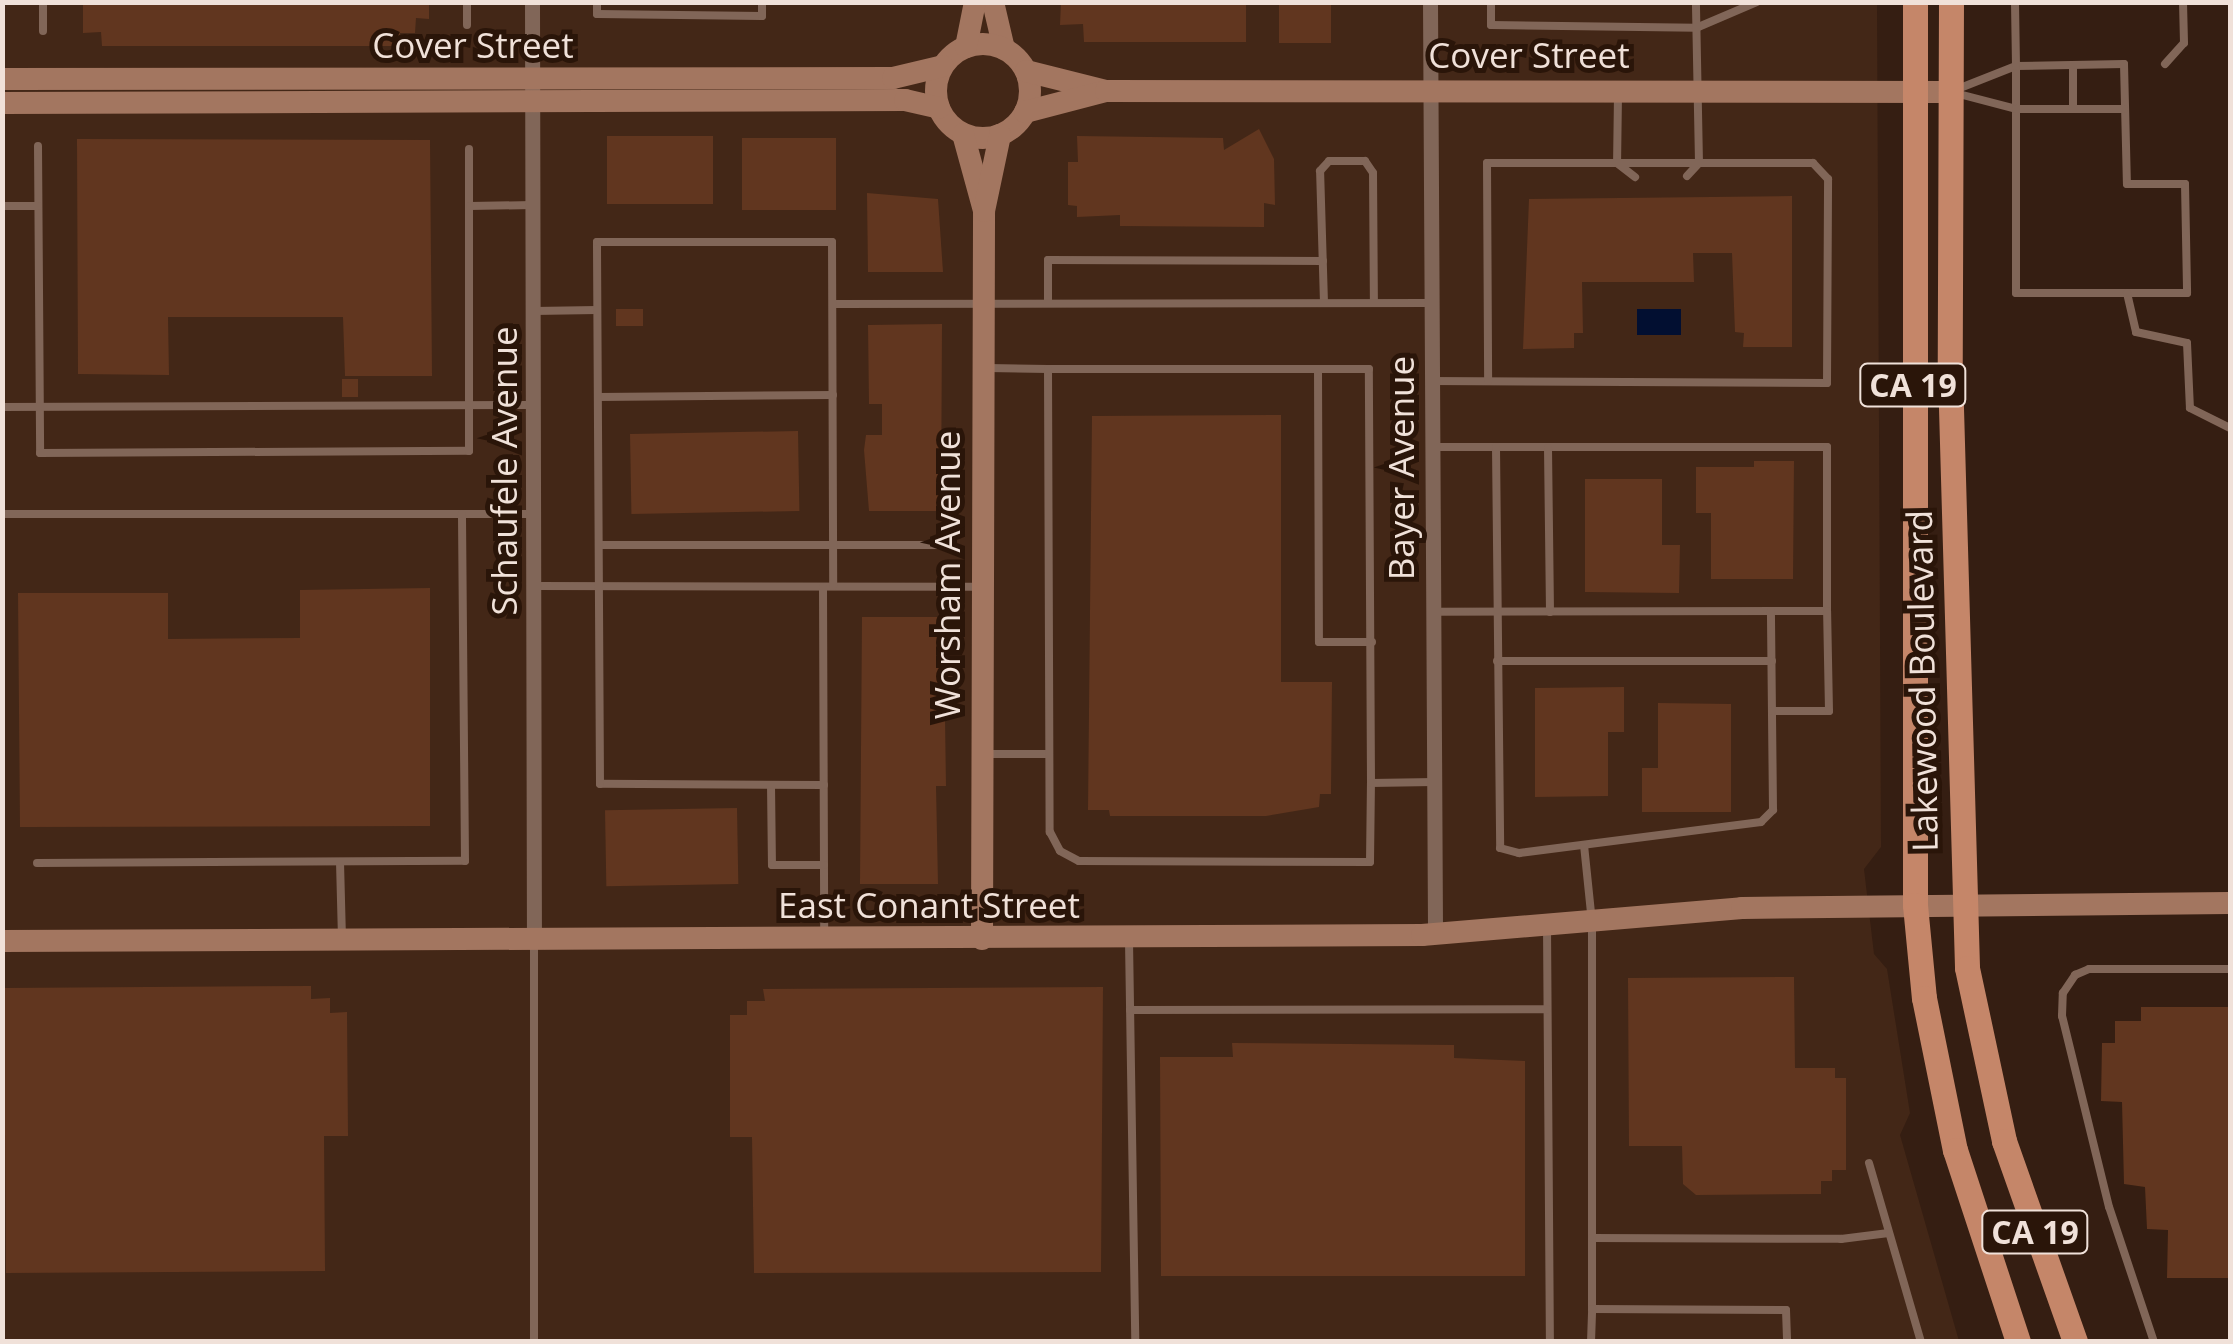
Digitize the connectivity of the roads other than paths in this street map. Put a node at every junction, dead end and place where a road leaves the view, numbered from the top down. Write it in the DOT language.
graph roads {
  1 [pos="43,2"];
  2 [pos="467,2"];
  3 [pos="532,2"];
  4 [pos="597,2"];
  5 [pos="762,2"];
  6 [pos="975,2"];
  7 [pos="992,2"];
  8 [pos="1430,2"];
  9 [pos="1491,2"];
  10 [pos="1696,2"];
  11 [pos="1757,2"];
  12 [pos="1915,2"];
  13 [pos="1951,2"];
  14 [pos="2015,2"];
  15 [pos="2183,2"];
  16 [pos="468,25"];
  17 [pos="1696,28"];
  18 [pos="43,31"];
  19 [pos="966,47"];
  20 [pos="1004,49"];
  21 [pos="2164,64"];
  22 [pos="2073,65"];
  23 [pos="943,66"];
  24 [pos="2016,66"];
  25 [pos="1026,71"];
  26 [pos="2,79"];
  27 [pos="1431,89"];
  28 [pos="1618,90"];
  29 [pos="1698,90"];
  30 [pos="533,91"];
  31 [pos="1106,91"];
  32 [pos="1914,91"];
  33 [pos="1951,92"];
  34 [pos="2,103"];
  35 [pos="939,108"];
  36 [pos="2016,108"];
  37 [pos="2073,109"];
  38 [pos="2124,109"];
  39 [pos="1025,112"];
  40 [pos="963,134"];
  41 [pos="1000,135"];
  42 [pos="38,146"];
  43 [pos="470,149"];
  44 [pos="1617,163"];
  45 [pos="1699,163"];
  46 [pos="1687,176"];
  47 [pos="1635,177"];
  48 [pos="533,205"];
  49 [pos="2,206"];
  50 [pos="38,206"];
  51 [pos="470,206"];
  52 [pos="984,212"];
  53 [pos="1323,261"];
  54 [pos="2127,294"];
  55 [pos="984,303"];
  56 [pos="1048,303"];
  57 [pos="1324,303"];
  58 [pos="1374,303"];
  59 [pos="1431,303"];
  60 [pos="833,304"];
  61 [pos="597,310"];
  62 [pos="534,311"];
  63 [pos="983,368"];
  64 [pos="1048,369"];
  65 [pos="1318,369"];
  66 [pos="1430,381"];
  67 [pos="1488,381"];
  68 [pos="833,395"];
  69 [pos="598,397"];
  70 [pos="470,405"];
  71 [pos="534,405"];
  72 [pos="2,407"];
  73 [pos="39,407"];
  74 [pos="2230,428"];
  75 [pos="1430,447"];
  76 [pos="1496,447"];
  77 [pos="1548,448"];
  78 [pos="2,514"];
  79 [pos="462,514"];
  80 [pos="534,514"];
  81 [pos="599,545"];
  82 [pos="833,545"];
  83 [pos="941,545"];
  84 [pos="535,586"];
  85 [pos="599,586"];
  86 [pos="828,587"];
  87 [pos="982,587"];
  88 [pos="1771,611"];
  89 [pos="1827,611"];
  90 [pos="1432,612"];
  91 [pos="1497,612"];
  92 [pos="1550,612"];
  93 [pos="1372,642"];
  94 [pos="1496,661"];
  95 [pos="1772,661"];
  96 [pos="1772,711"];
  97 [pos="982,754"];
  98 [pos="1048,754"];
  99 [pos="1434,782"];
  100 [pos="1371,783"];
  101 [pos="772,785"];
  102 [pos="824,785"];
  103 [pos="1584,845"];
  104 [pos="340,862"];
  105 [pos="37,863"];
  106 [pos="824,865"];
  107 [pos="2230,904"];
  108 [pos="1915,905"];
  109 [pos="1962,905"];
  110 [pos="1592,922"];
  111 [pos="1546,926"];
  112 [pos="1435,934"];
  113 [pos="1130,939"];
  114 [pos="342,940"];
  115 [pos="534,940"];
  116 [pos="982,940"];
  117 [pos="2,941"];
  118 [pos="824,941"];
  119 [pos="2230,968"];
  120 [pos="1547,1009"];
  121 [pos="1130,1010"];
  122 [pos="1869,1163"];
  123 [pos="1890,1233"];
  124 [pos="1592,1238"];
  125 [pos="1592,1309"];
  126 [pos="534,1342"];
  127 [pos="1135,1342"];
  128 [pos="1550,1342"];
  129 [pos="1591,1342"];
  130 [pos="1787,1342"];
  131 [pos="1921,1342"];
  132 [pos="2018,1342"];
  133 [pos="2075,1342"];
  134 [pos="2154,1342"];
  1 -- 18 [label="lane"];
  2 -- 16 [label="lane"];
  3 -- 30 [label="street, Schaufele Avenue"];
  4 -- 5 [label="lane"];
  6 -- 19 [label="street"];
  7 -- 20 [label="street"];
  8 -- 27 [label="street, Bayer Avenue"];
  9 -- 17 [label="lane"];
  10 -- 17 [label="lane"];
  11 -- 17 [label="lane"];
  12 -- 32 [label="main road, Lakewood Boulevard / CA 19"];
  13 -- 33 [label="main road, Lakewood Boulevard / CA 19"];
  14 -- 24 [label="lane"];
  15 -- 21 [label="lane"];
  17 -- 29 [label="lane"];
  19 -- 20 [label="street"];
  19 -- 23 [label="street"];
  20 -- 25 [label="street"];
  22 -- 24 [label="lane"];
  22 -- 37 [label="lane"];
  22 -- 38 [label="lane"];
  23 -- 30 [label="street, Cover Street"];
  23 -- 35 [label="street"];
  24 -- 33 [label="lane"];
  24 -- 36 [label="lane"];
  25 -- 31 [label="street, Cover Street"];
  25 -- 39 [label="street"];
  26 -- 30 [label="street, Cover Street"];
  27 -- 28 [label="street, Cover Street"];
  27 -- 31 [label="street, Cover Street"];
  27 -- 59 [label="street, Bayer Avenue"];
  28 -- 29 [label="street, Cover Street"];
  28 -- 44 [label="lane"];
  29 -- 32 [label="street, Cover Street"];
  29 -- 45 [label="lane"];
  30 -- 34 [label="street, Cover Street"];
  30 -- 35 [label="street, Cover Street"];
  30 -- 48 [label="street, Schaufele Avenue"];
  31 -- 39 [label="street, Cover Street"];
  32 -- 33 [label="street, Cover Street"];
  32 -- 108 [label="main road, Lakewood Boulevard / CA 19"];
  33 -- 36 [label="lane"];
  33 -- 109 [label="main road, Lakewood Boulevard / CA 19"];
  35 -- 40 [label="street"];
  36 -- 37 [label="lane"];
  36 -- 54 [label="lane"];
  37 -- 38 [label="lane"];
  38 -- 54 [label="lane"];
  39 -- 41 [label="street"];
  40 -- 41 [label="street"];
  40 -- 52 [label="street, Worsham Avenue"];
  41 -- 52 [label="street, Worsham Avenue"];
  42 -- 50 [label="lane"];
  43 -- 51 [label="lane"];
  44 -- 45 [label="lane"];
  44 -- 47 [label="lane"];
  44 -- 67 [label="lane"];
  45 -- 46 [label="lane"];
  45 -- 67 [label="lane"];
  48 -- 51 [label="lane"];
  48 -- 62 [label="street, Schaufele Avenue"];
  49 -- 50 [label="lane"];
  50 -- 73 [label="lane"];
  51 -- 70 [label="lane"];
  52 -- 55 [label="street, Worsham Avenue"];
  53 -- 56 [label="lane"];
  53 -- 57 [label="lane"];
  53 -- 58 [label="lane"];
  54 -- 74 [label="lane"];
  55 -- 56 [label="lane"];
  55 -- 60 [label="lane"];
  55 -- 63 [label="street, Worsham Avenue"];
  56 -- 57 [label="lane"];
  57 -- 58 [label="lane"];
  58 -- 59 [label="lane"];
  59 -- 66 [label="street, Bayer Avenue"];
  60 -- 61 [label="lane"];
  60 -- 68 [label="lane"];
  61 -- 62 [label="lane"];
  61 -- 69 [label="lane"];
  62 -- 71 [label="street, Schaufele Avenue"];
  63 -- 64 [label="lane"];
  63 -- 87 [label="street, Worsham Avenue"];
  64 -- 65 [label="lane"];
  64 -- 98 [label="lane"];
  65 -- 93 [label="lane"];
  65 -- 93 [label="lane"];
  66 -- 67 [label="lane"];
  66 -- 75 [label="street, Bayer Avenue"];
  68 -- 69 [label="lane"];
  68 -- 82 [label="lane"];
  69 -- 81 [label="lane"];
  70 -- 71 [label="lane"];
  70 -- 73 [label="lane"];
  70 -- 73 [label="lane"];
  71 -- 80 [label="street, Schaufele Avenue"];
  72 -- 73 [label="lane"];
  75 -- 76 [label="lane"];
  75 -- 90 [label="street, Bayer Avenue"];
  76 -- 77 [label="lane"];
  76 -- 91 [label="lane"];
  77 -- 89 [label="lane"];
  77 -- 92 [label="lane"];
  78 -- 79 [label="lane"];
  79 -- 80 [label="lane"];
  79 -- 104 [label="lane"];
  80 -- 84 [label="street, Schaufele Avenue"];
  81 -- 82 [label="lane"];
  81 -- 85 [label="lane"];
  82 -- 83 [label="lane"];
  82 -- 86 [label="lane"];
  84 -- 85 [label="lane"];
  84 -- 115 [label="street, Schaufele Avenue"];
  85 -- 86 [label="lane"];
  85 -- 101 [label="lane"];
  86 -- 87 [label="lane"];
  86 -- 102 [label="lane"];
  87 -- 97 [label="street, Worsham Avenue"];
  88 -- 89 [label="lane"];
  88 -- 92 [label="lane"];
  88 -- 95 [label="lane"];
  89 -- 96 [label="lane"];
  90 -- 91 [label="lane"];
  90 -- 99 [label="street, Bayer Avenue"];
  91 -- 92 [label="lane"];
  91 -- 94 [label="lane"];
  93 -- 100 [label="lane"];
  94 -- 95 [label="lane"];
  94 -- 103 [label="lane"];
  95 -- 96 [label="lane"];
  96 -- 103 [label="lane"];
  97 -- 98 [label="lane"];
  97 -- 116 [label="street, Worsham Avenue"];
  98 -- 100 [label="lane"];
  99 -- 100 [label="lane"];
  99 -- 112 [label="street, Bayer Avenue"];
  101 -- 102 [label="lane"];
  101 -- 106 [label="lane"];
  102 -- 106 [label="lane"];
  103 -- 110 [label="lane"];
  104 -- 105 [label="lane"];
  104 -- 114 [label="lane"];
  106 -- 118 [label="lane"];
  107 -- 109 [label="street, East Conant Street"];
  108 -- 109 [label="street, East Conant Street"];
  108 -- 110 [label="street, East Conant Street"];
  108 -- 132 [label="main road, Lakewood Boulevard / CA 19"];
  109 -- 133 [label="main road, Lakewood Boulevard / CA 19"];
  110 -- 111 [label="street, East Conant Street"];
  110 -- 124 [label="lane"];
  111 -- 112 [label="street, East Conant Street"];
  111 -- 120 [label="lane"];
  112 -- 113 [label="street, East Conant Street"];
  113 -- 116 [label="street, East Conant Street"];
  113 -- 121 [label="lane"];
  114 -- 115 [label="street, East Conant Street"];
  114 -- 117 [label="street, East Conant Street"];
  115 -- 118 [label="street, East Conant Street"];
  115 -- 126 [label="lane"];
  116 -- 118 [label="street, East Conant Street"];
  119 -- 134 [label="lane"];
  120 -- 121 [label="lane"];
  120 -- 128 [label="lane"];
  121 -- 127 [label="lane"];
  122 -- 123 [label="lane"];
  123 -- 124 [label="lane"];
  123 -- 131 [label="lane"];
  124 -- 125 [label="lane"];
  125 -- 129 [label="lane"];
  125 -- 130 [label="lane"];
}
